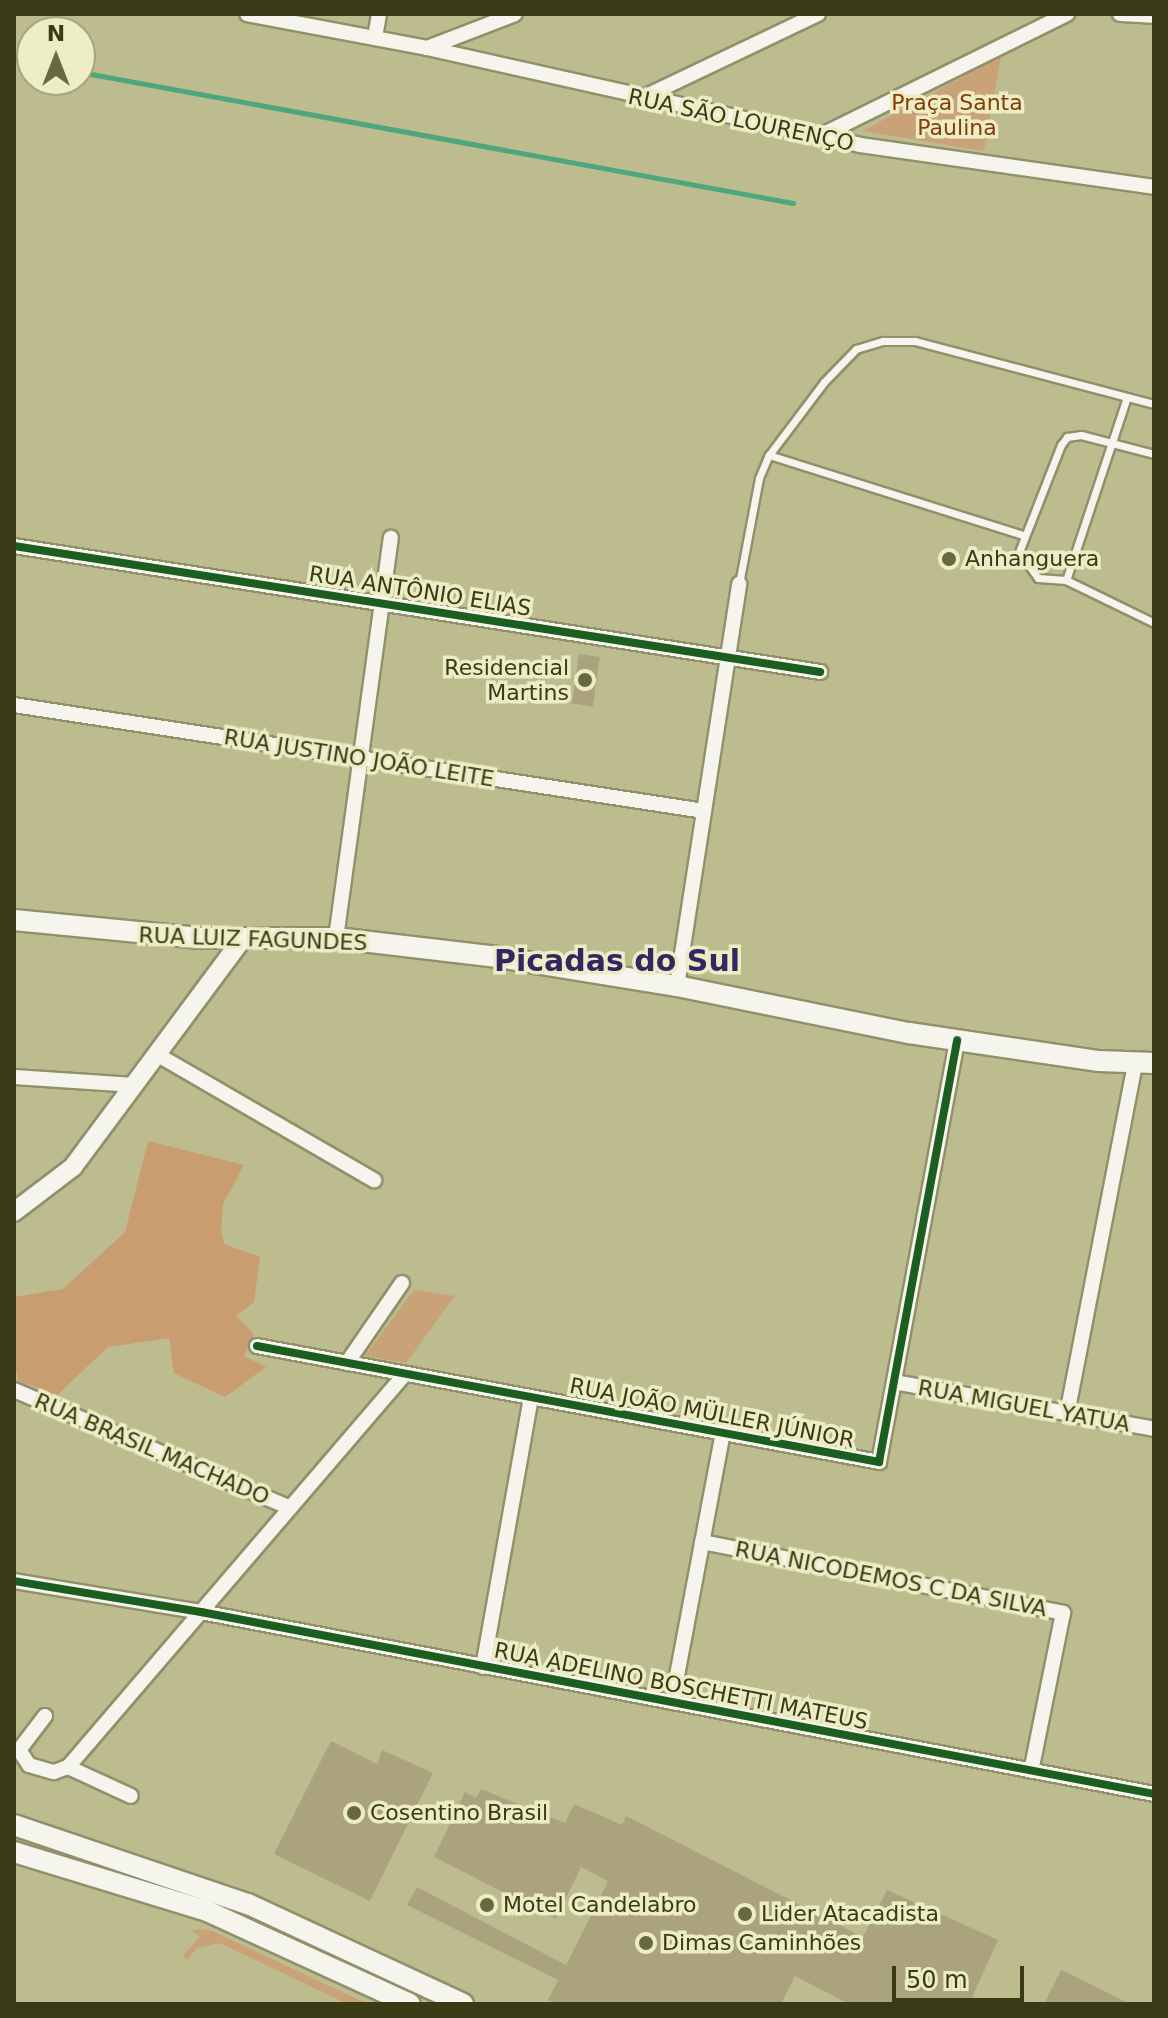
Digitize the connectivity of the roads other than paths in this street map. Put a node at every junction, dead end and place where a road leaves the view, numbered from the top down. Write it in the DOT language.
graph roads {
  1 [pos="247,14"];
  2 [pos="379,14"];
  3 [pos="515,14"];
  4 [pos="818,14"];
  5 [pos="1067,14"];
  6 [pos="1120,14"];
  7 [pos="1154,16"];
  8 [pos="375,37"];
  9 [pos="427,48"];
  10 [pos="642,98"];
  11 [pos="818,137"];
  12 [pos="1154,187"];
  13 [pos="1127,397"];
  14 [pos="1154,404"];
  15 [pos="1110,443"];
  16 [pos="1154,454"];
  17 [pos="769,455"];
  18 [pos="1022,535"];
  19 [pos="391,538"];
  20 [pos="14,546"];
  21 [pos="1066,580"];
  22 [pos="739,584"];
  23 [pos="382,604"];
  24 [pos="1154,623"];
  25 [pos="727,657"];
  26 [pos="820,672"];
  27 [pos="14,705"];
  28 [pos="359,758"];
  29 [pos="704,811"];
  30 [pos="14,920"];
  31 [pos="243,938"];
  32 [pos="336,938"];
  33 [pos="677,986"];
  34 [pos="957,1040"];
  35 [pos="158,1055"];
  36 [pos="1144,1063"];
  37 [pos="14,1077"];
  38 [pos="135,1085"];
  39 [pos="374,1180"];
  40 [pos="14,1212"];
  41 [pos="402,1283"];
  42 [pos="257,1346"];
  43 [pos="347,1363"];
  44 [pos="405,1374"];
  45 [pos="894,1382"];
  46 [pos="14,1390"];
  47 [pos="531,1398"];
  48 [pos="1067,1414"];
  49 [pos="1154,1429"];
  50 [pos="723,1433"];
  51 [pos="290,1508"];
  52 [pos="702,1542"];
  53 [pos="14,1581"];
  54 [pos="201,1612"];
  55 [pos="483,1667"];
  56 [pos="672,1702"];
  57 [pos="45,1716"];
  58 [pos="68,1767"];
  59 [pos="1031,1771"];
  60 [pos="1154,1794"];
  61 [pos="131,1796"];
  62 [pos="14,1825"];
  63 [pos="14,1852"];
  64 [pos="159,1882"];
  65 [pos="410,2004"];
  66 [pos="463,2004"];
  1 -- 8 [label="street, RUA SÃO LOURENÇO"];
  2 -- 8 [label="street"];
  3 -- 9 [label="street"];
  4 -- 10 [label="street"];
  5 -- 11 [label="street"];
  6 -- 7 [label="street"];
  8 -- 9 [label="street, RUA SÃO LOURENÇO"];
  9 -- 10 [label="street, RUA SÃO LOURENÇO"];
  10 -- 11 [label="street, RUA SÃO LOURENÇO"];
  11 -- 12 [label="street, RUA SÃO LOURENÇO"];
  13 -- 14 [label="lane"];
  13 -- 15 [label="lane"];
  13 -- 17 [label="lane"];
  15 -- 16 [label="lane"];
  15 -- 18 [label="lane"];
  15 -- 21 [label="lane"];
  17 -- 18 [label="lane"];
  17 -- 22 [label="lane"];
  18 -- 21 [label="lane"];
  19 -- 23 [label="street"];
  20 -- 23 [label="street, RUA ANTÔNIO ELIAS"];
  21 -- 24 [label="lane"];
  22 -- 25 [label="street"];
  23 -- 25 [label="street, RUA ANTÔNIO ELIAS"];
  23 -- 28 [label="street"];
  25 -- 26 [label="street, RUA ANTÔNIO ELIAS"];
  25 -- 29 [label="street"];
  27 -- 28 [label="street, RUA JUSTINO JOÃO LEITE"];
  28 -- 29 [label="street, RUA JUSTINO JOÃO LEITE"];
  28 -- 32 [label="street"];
  29 -- 33 [label="street"];
  30 -- 31 [label="main road, RUA LUIZ FAGUNDES"];
  31 -- 32 [label="main road, RUA LUIZ FAGUNDES"];
  31 -- 35 [label="street"];
  32 -- 33 [label="main road, RUA LUIZ FAGUNDES"];
  33 -- 34 [label="main road, RUA LUIZ FAGUNDES"];
  34 -- 36 [label="main road, RUA LUIZ FAGUNDES"];
  34 -- 45 [label="street, RUA JOÃO MÜLLER JÚNIOR"];
  35 -- 38 [label="street"];
  35 -- 39 [label="street"];
  36 -- 48 [label="street"];
  37 -- 38 [label="street"];
  38 -- 40 [label="street"];
  41 -- 43 [label="street"];
  42 -- 43 [label="street, RUA JOÃO MÜLLER JÚNIOR"];
  43 -- 44 [label="street, RUA JOÃO MÜLLER JÚNIOR"];
  44 -- 47 [label="street, RUA JOÃO MÜLLER JÚNIOR"];
  44 -- 51 [label="street"];
  45 -- 48 [label="street, RUA MIGUEL YATUA"];
  45 -- 50 [label="street, RUA JOÃO MÜLLER JÚNIOR"];
  46 -- 51 [label="street, RUA BRASIL MACHADO"];
  47 -- 50 [label="street, RUA JOÃO MÜLLER JÚNIOR"];
  47 -- 55 [label="street"];
  48 -- 49 [label="street, RUA MIGUEL YATUA"];
  50 -- 52 [label="street"];
  51 -- 54 [label="street"];
  52 -- 56 [label="street"];
  52 -- 59 [label="street, RUA NICODEMOS C DA SILVA"];
  53 -- 54 [label="street, RUA ADELINO BOSCHETTI MATEUS"];
  54 -- 55 [label="street, RUA ADELINO BOSCHETTI MATEUS"];
  54 -- 58 [label="street"];
  55 -- 56 [label="street, RUA ADELINO BOSCHETTI MATEUS"];
  56 -- 59 [label="street, RUA ADELINO BOSCHETTI MATEUS"];
  57 -- 58 [label="street"];
  58 -- 61 [label="street"];
  59 -- 60 [label="street, RUA ADELINO BOSCHETTI MATEUS"];
  62 -- 64 [label="main road"];
  63 -- 64 [label="main road"];
  64 -- 65 [label="main road"];
  64 -- 66 [label="main road"];
}
